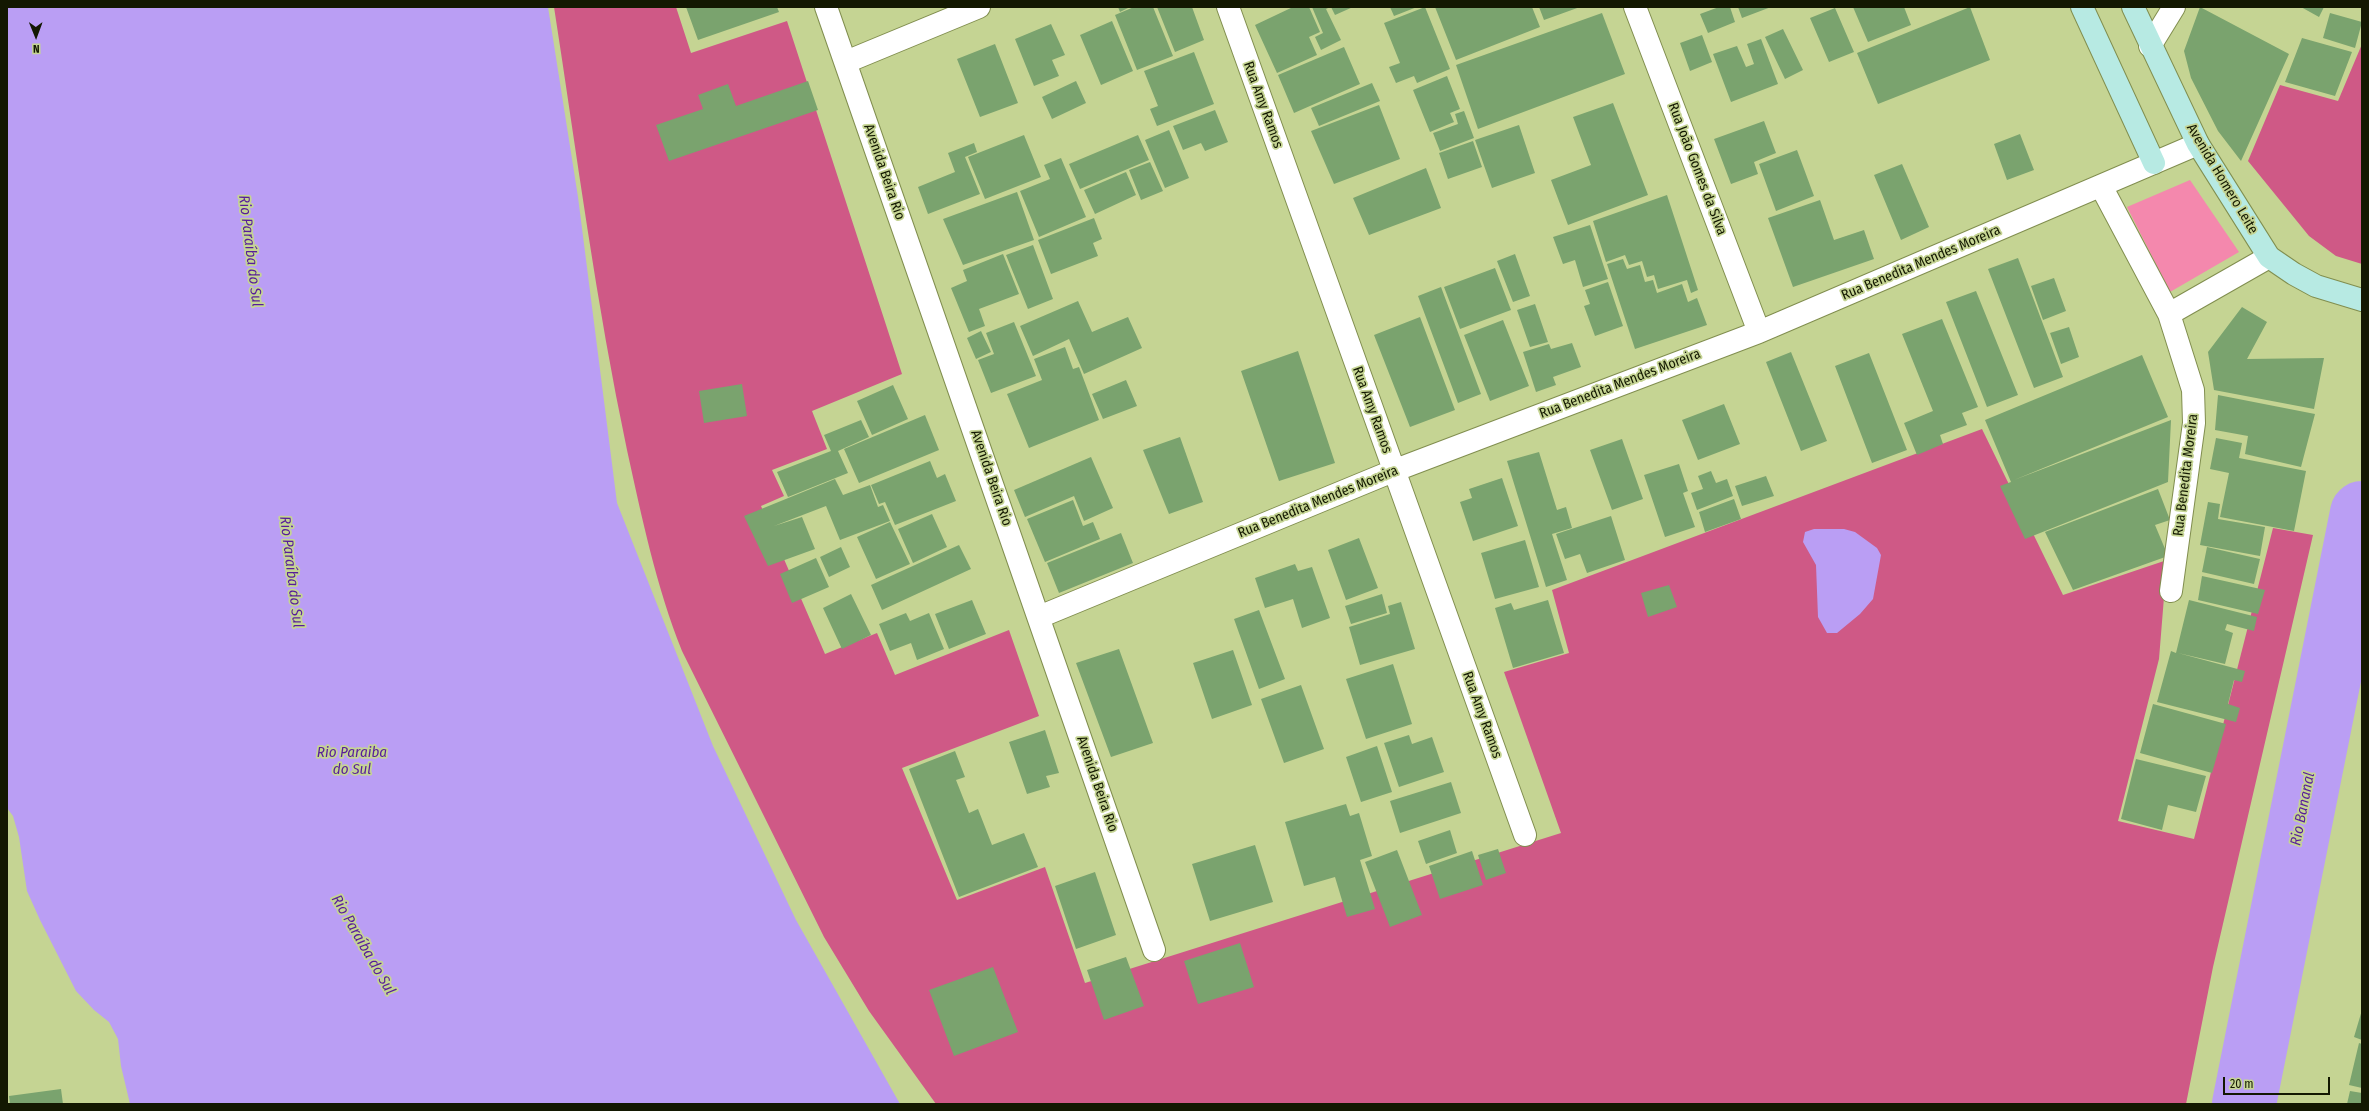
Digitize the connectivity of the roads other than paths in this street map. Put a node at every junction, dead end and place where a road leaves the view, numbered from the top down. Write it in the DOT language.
graph roads {
  1 [pos="826,7"];
  2 [pos="979,7"];
  3 [pos="1228,7"];
  4 [pos="1635,7"];
  5 [pos="2082,7"];
  6 [pos="2133,7"];
  7 [pos="2174,7"];
  8 [pos="2150,46"];
  9 [pos="846,62"];
  10 [pos="2198,144"];
  11 [pos="2154,163"];
  12 [pos="2102,186"];
  13 [pos="2269,257"];
  14 [pos="2362,300"];
  15 [pos="2169,314"];
  16 [pos="1759,332"];
  17 [pos="1393,471"];
  18 [pos="2171,591"];
  19 [pos="1039,617"];
  20 [pos="1525,835"];
  21 [pos="1154,950"];
  1 -- 9 [label="street, Avenida Beira Rio"];
  2 -- 9 [label="street"];
  3 -- 17 [label="street, Rua Amy Ramos"];
  4 -- 16 [label="street, Rua João Gomes da Silva"];
  5 -- 11 [label="street"];
  6 -- 8 [label="street, Avenida Homero Leite"];
  7 -- 8 [label="street"];
  8 -- 10 [label="street, Avenida Homero Leite"];
  9 -- 19 [label="street, Avenida Beira Rio"];
  10 -- 11 [label="street, Rua Benedita Mendes Moreira"];
  10 -- 13 [label="street, Avenida Homero Leite"];
  11 -- 12 [label="street, Rua Benedita Mendes Moreira"];
  12 -- 15 [label="street, Rua Benedita Moreira"];
  12 -- 16 [label="street, Rua Benedita Mendes Moreira"];
  13 -- 14 [label="street, Avenida Homero Leite"];
  13 -- 15 [label="street"];
  15 -- 18 [label="street, Rua Benedita Moreira"];
  16 -- 17 [label="street, Rua Benedita Mendes Moreira"];
  17 -- 19 [label="street, Rua Benedita Mendes Moreira"];
  17 -- 20 [label="street, Rua Amy Ramos"];
  19 -- 21 [label="street, Avenida Beira Rio"];
}
